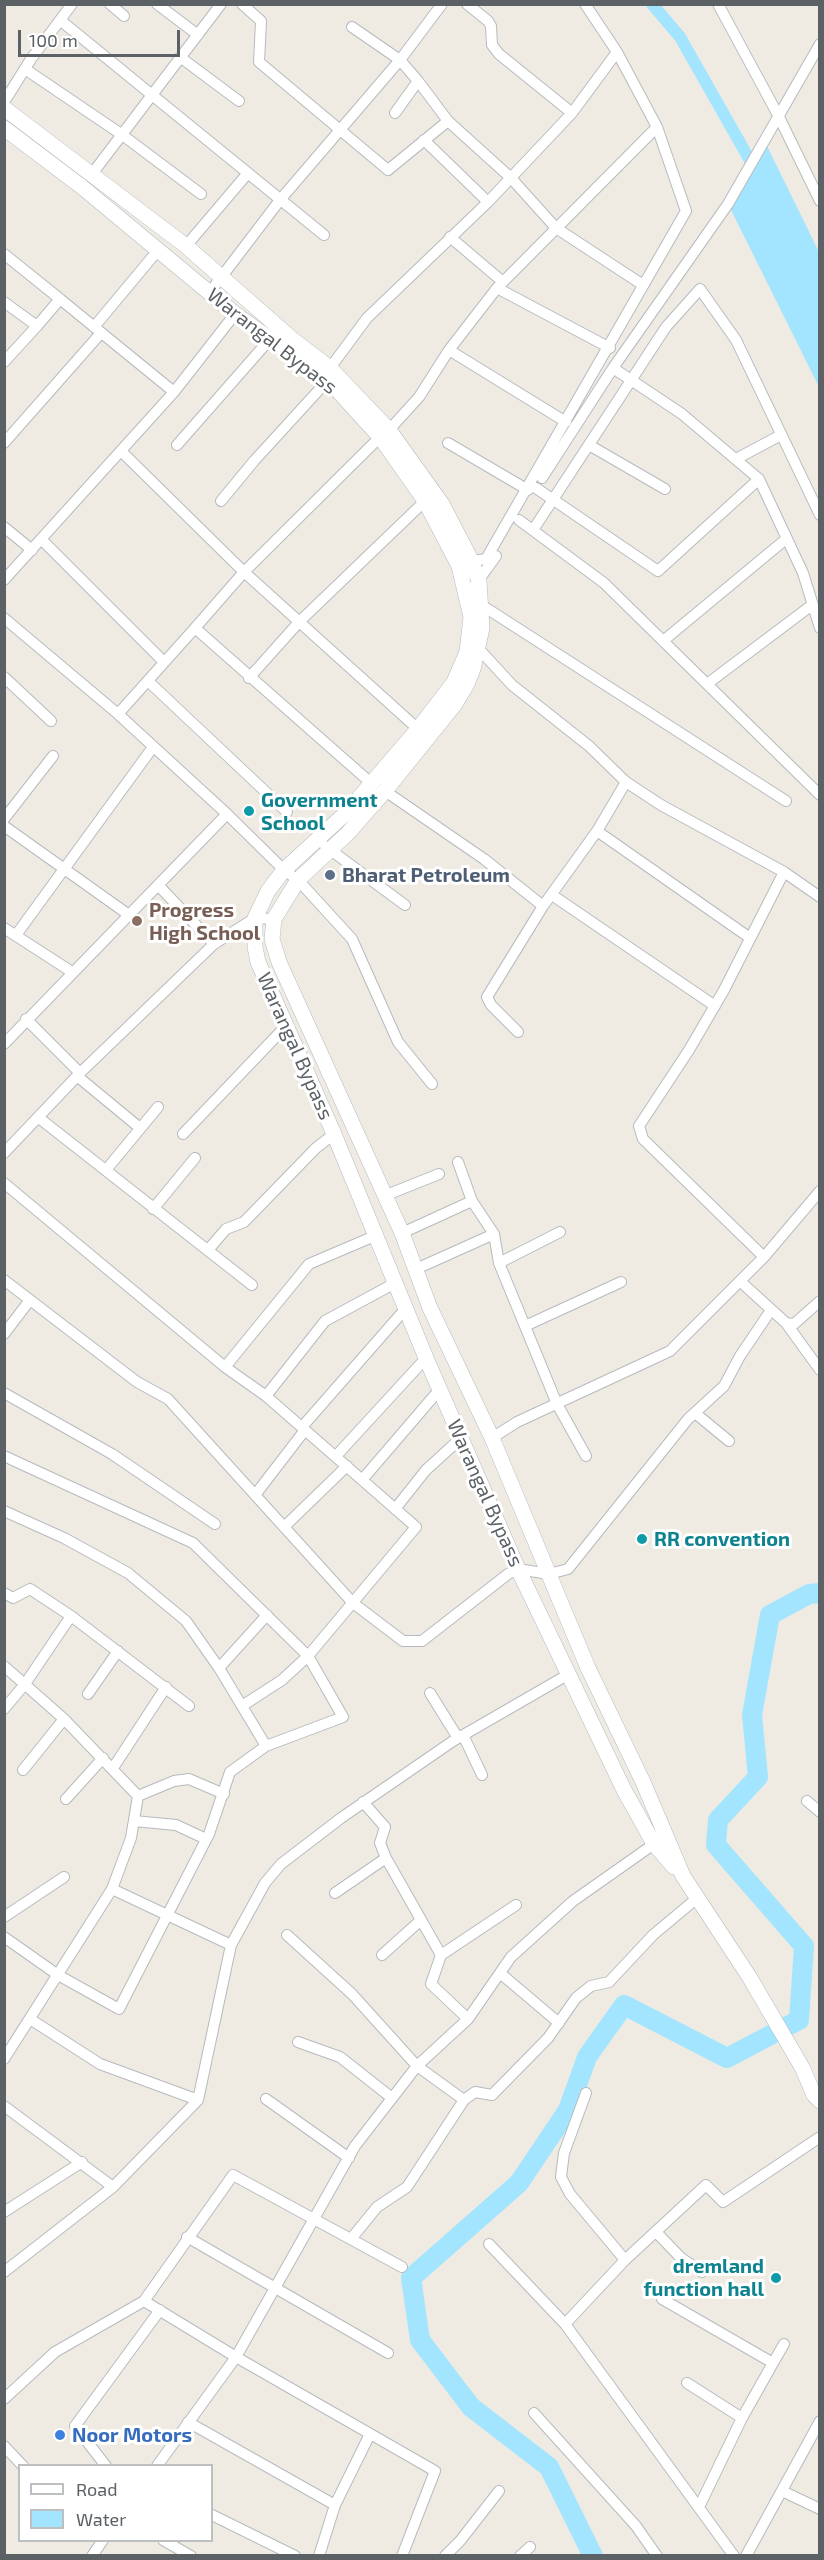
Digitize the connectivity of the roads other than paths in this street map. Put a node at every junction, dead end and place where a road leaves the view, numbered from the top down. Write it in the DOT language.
graph roads {
  1 [pos="72,4"];
  2 [pos="110,4"];
  3 [pos="157,4"];
  4 [pos="221,4"];
  5 [pos="242,4"];
  6 [pos="442,4"];
  7 [pos="468,4"];
  8 [pos="585,4"];
  9 [pos="717,4"];
  10 [pos="124,16"];
  11 [pos="60,20"];
  12 [pos="352,27"];
  13 [pos="198,35"];
  14 [pos="819,44"];
  15 [pos="617,52"];
  16 [pos="180,57"];
  17 [pos="400,60"];
  18 [pos="25,69"];
  19 [pos="418,81"];
  20 [pos="152,94"];
  21 [pos="239,100"];
  22 [pos="4,102"];
  23 [pos="4,108"];
  24 [pos="395,113"];
  25 [pos="572,113"];
  26 [pos="778,115"];
  27 [pos="448,121"];
  28 [pos="657,127"];
  29 [pos="4,128"];
  30 [pos="339,130"];
  31 [pos="122,134"];
  32 [pos="424,140"];
  33 [pos="248,173"];
  34 [pos="92,174"];
  35 [pos="511,178"];
  36 [pos="201,194"];
  37 [pos="280,200"];
  38 [pos="819,201"];
  39 [pos="488,202"];
  40 [pos="556,228"];
  41 [pos="324,236"];
  42 [pos="450,237"];
  43 [pos="186,246"];
  44 [pos="159,249"];
  45 [pos="4,254"];
  46 [pos="222,278"];
  47 [pos="500,285"];
  48 [pos="644,285"];
  49 [pos="210,292"];
  50 [pos="60,299"];
  51 [pos="4,302"];
  52 [pos="235,314"];
  53 [pos="36,326"];
  54 [pos="97,330"];
  55 [pos="271,338"];
  56 [pos="610,348"];
  57 [pos="449,350"];
  58 [pos="4,362"];
  59 [pos="613,368"];
  60 [pos="329,374"];
  61 [pos="633,381"];
  62 [pos="174,392"];
  63 [pos="566,422"];
  64 [pos="384,434"];
  65 [pos="781,435"];
  66 [pos="4,443"];
  67 [pos="448,443"];
  68 [pos="177,445"];
  69 [pos="589,445"];
  70 [pos="121,452"];
  71 [pos="736,459"];
  72 [pos="759,479"];
  73 [pos="532,489"];
  74 [pos="665,489"];
  75 [pos="552,498"];
  76 [pos="221,501"];
  77 [pos="425,501"];
  78 [pos="819,515"];
  79 [pos="519,520"];
  80 [pos="4,527"];
  81 [pos="533,530"];
  82 [pos="786,539"];
  83 [pos="42,540"];
  84 [pos="32,550"];
  85 [pos="465,563"];
  86 [pos="244,572"];
  87 [pos="4,580"];
  88 [pos="479,581"];
  89 [pos="466,593"];
  90 [pos="812,605"];
  91 [pos="483,606"];
  92 [pos="4,618"];
  93 [pos="299,622"];
  94 [pos="195,628"];
  95 [pos="819,628"];
  96 [pos="663,641"];
  97 [pos="478,648"];
  98 [pos="164,662"];
  99 [pos="4,677"];
  100 [pos="249,678"];
  101 [pos="149,682"];
  102 [pos="707,684"];
  103 [pos="118,714"];
  104 [pos="51,721"];
  105 [pos="418,729"];
  106 [pos="153,747"];
  107 [pos="53,756"];
  108 [pos="819,779"];
  109 [pos="626,782"];
  110 [pos="371,783"];
  111 [pos="810,786"];
  112 [pos="385,791"];
  113 [pos="819,795"];
  114 [pos="786,801"];
  115 [pos="287,812"];
  116 [pos="227,814"];
  117 [pos="4,819"];
  118 [pos="4,826"];
  119 [pos="597,831"];
  120 [pos="318,841"];
  121 [pos="331,850"];
  122 [pos="64,867"];
  123 [pos="284,870"];
  124 [pos="784,872"];
  125 [pos="298,880"];
  126 [pos="158,885"];
  127 [pos="552,895"];
  128 [pos="819,897"];
  129 [pos="405,905"];
  130 [pos="543,906"];
  131 [pos="129,915"];
  132 [pos="255,918"];
  133 [pos="274,919"];
  134 [pos="4,928"];
  135 [pos="16,935"];
  136 [pos="750,938"];
  137 [pos="214,944"];
  138 [pos="72,972"];
  139 [pos="715,1006"];
  140 [pos="26,1019"];
  141 [pos="286,1026"];
  142 [pos="518,1032"];
  143 [pos="4,1044"];
  144 [pos="79,1075"];
  145 [pos="432,1084"];
  146 [pos="158,1107"];
  147 [pos="39,1118"];
  148 [pos="140,1128"];
  149 [pos="183,1134"];
  150 [pos="334,1134"];
  151 [pos="4,1153"];
  152 [pos="195,1158"];
  153 [pos="458,1162"];
  154 [pos="106,1170"];
  155 [pos="439,1174"];
  156 [pos="4,1183"];
  157 [pos="819,1191"];
  158 [pos="384,1196"];
  159 [pos="472,1201"];
  160 [pos="153,1209"];
  161 [pos="560,1232"];
  162 [pos="402,1233"];
  163 [pos="494,1234"];
  164 [pos="377,1235"];
  165 [pos="207,1250"];
  166 [pos="764,1257"];
  167 [pos="499,1263"];
  168 [pos="416,1269"];
  169 [pos="4,1280"];
  170 [pos="397,1282"];
  171 [pos="621,1282"];
  172 [pos="741,1282"];
  173 [pos="252,1285"];
  174 [pos="30,1299"];
  175 [pos="819,1301"];
  176 [pos="407,1307"];
  177 [pos="771,1310"];
  178 [pos="786,1323"];
  179 [pos="525,1326"];
  180 [pos="4,1334"];
  181 [pos="426,1358"];
  182 [pos="225,1367"];
  183 [pos="819,1370"];
  184 [pos="440,1389"];
  185 [pos="4,1393"];
  186 [pos="266,1396"];
  187 [pos="556,1404"];
  188 [pos="695,1413"];
  189 [pos="304,1429"];
  190 [pos="461,1438"];
  191 [pos="492,1438"];
  192 [pos="729,1441"];
  193 [pos="4,1456"];
  194 [pos="336,1456"];
  195 [pos="586,1456"];
  196 [pos="347,1466"];
  197 [pos="362,1480"];
  198 [pos="255,1495"];
  199 [pos="395,1509"];
  200 [pos="4,1511"];
  201 [pos="215,1524"];
  202 [pos="284,1527"];
  203 [pos="509,1574"];
  204 [pos="549,1574"];
  205 [pos="4,1593"];
  206 [pos="353,1603"];
  207 [pos="267,1615"];
  208 [pos="71,1616"];
  209 [pos="118,1651"];
  210 [pos="308,1656"];
  211 [pos="4,1666"];
  212 [pos="219,1668"];
  213 [pos="569,1674"];
  214 [pos="25,1684"];
  215 [pos="166,1687"];
  216 [pos="430,1693"];
  217 [pos="88,1694"];
  218 [pos="189,1706"];
  219 [pos="242,1706"];
  220 [pos="4,1709"];
  221 [pos="64,1719"];
  222 [pos="461,1737"];
  223 [pos="266,1746"];
  224 [pos="103,1758"];
  225 [pos="113,1768"];
  226 [pos="23,1770"];
  227 [pos="482,1776"];
  228 [pos="224,1794"];
  229 [pos="138,1796"];
  230 [pos="66,1799"];
  231 [pos="807,1801"];
  232 [pos="363,1802"];
  233 [pos="819,1812"];
  234 [pos="134,1821"];
  235 [pos="206,1839"];
  236 [pos="654,1844"];
  237 [pos="386,1858"];
  238 [pos="683,1876"];
  239 [pos="64,1877"];
  240 [pos="112,1888"];
  241 [pos="335,1893"];
  242 [pos="696,1899"];
  243 [pos="516,1905"];
  244 [pos="166,1915"];
  245 [pos="4,1917"];
  246 [pos="422,1920"];
  247 [pos="287,1935"];
  248 [pos="4,1937"];
  249 [pos="231,1945"];
  250 [pos="382,1955"];
  251 [pos="441,1955"];
  252 [pos="500,1972"];
  253 [pos="58,1975"];
  254 [pos="30,2019"];
  255 [pos="468,2019"];
  256 [pos="559,2023"];
  257 [pos="298,2042"];
  258 [pos="4,2059"];
  259 [pos="417,2066"];
  260 [pos="586,2093"];
  261 [pos="392,2098"];
  262 [pos="817,2098"];
  263 [pos="266,2099"];
  264 [pos="198,2100"];
  265 [pos="464,2100"];
  266 [pos="4,2106"];
  267 [pos="819,2116"];
  268 [pos="819,2137"];
  269 [pos="349,2158"];
  270 [pos="82,2162"];
  271 [pos="113,2187"];
  272 [pos="4,2212"];
  273 [pos="315,2218"];
  274 [pos="656,2232"];
  275 [pos="187,2237"];
  276 [pos="351,2239"];
  277 [pos="489,2244"];
  278 [pos="626,2260"];
  279 [pos="402,2267"];
  280 [pos="702,2271"];
  281 [pos="4,2272"];
  282 [pos="275,2288"];
  283 [pos="662,2299"];
  284 [pos="144,2301"];
  285 [pos="159,2310"];
  286 [pos="565,2324"];
  287 [pos="784,2344"];
  288 [pos="388,2353"];
  289 [pos="236,2357"];
  290 [pos="773,2363"];
  291 [pos="687,2383"];
  292 [pos="4,2399"];
  293 [pos="534,2413"];
  294 [pos="742,2418"];
  295 [pos="819,2421"];
  296 [pos="188,2422"];
  297 [pos="370,2434"];
  298 [pos="4,2445"];
  299 [pos="21,2464"];
  300 [pos="104,2464"];
  301 [pos="158,2464"];
  302 [pos="499,2491"];
  303 [pos="782,2491"];
  304 [pos="335,2505"];
  305 [pos="699,2507"];
  306 [pos="819,2509"];
  307 [pos="213,2515"];
  308 [pos="165,2542"];
  309 [pos="530,2547"];
  310 [pos="191,2556"];
  311 [pos="295,2556"];
  312 [pos="319,2556"];
  313 [pos="402,2556"];
  314 [pos="445,2556"];
  315 [pos="520,2556"];
  316 [pos="657,2556"];
  317 [pos="734,2556"];
  318 [pos="746,2556"];
  1 -- 11 [label="street"];
  2 -- 10 [label="street"];
  3 -- 13 [label="street"];
  4 -- 13 [label="street"];
  5 -- 30 [label="street"];
  6 -- 17 [label="street"];
  7 -- 25 [label="street"];
  8 -- 15 [label="street"];
  9 -- 26 [label="street"];
  11 -- 18 [label="street"];
  11 -- 20 [label="street"];
  12 -- 17 [label="street"];
  13 -- 16 [label="street"];
  14 -- 26 [label="street"];
  15 -- 25 [label="street"];
  15 -- 28 [label="street"];
  16 -- 20 [label="street"];
  16 -- 21 [label="street"];
  17 -- 19 [label="street"];
  17 -- 30 [label="street"];
  18 -- 22 [label="street"];
  18 -- 31 [label="street"];
  19 -- 24 [label="street"];
  19 -- 27 [label="street"];
  20 -- 31 [label="street"];
  20 -- 33 [label="street"];
  23 -- 34 [label="main road"];
  25 -- 35 [label="street"];
  26 -- 38 [label="street"];
  26 -- 59 [label="street"];
  27 -- 32 [label="street"];
  27 -- 35 [label="street"];
  28 -- 40 [label="street"];
  28 -- 48 [label="street"];
  29 -- 44 [label="main road, Warangal Bypass"];
  30 -- 32 [label="street"];
  30 -- 37 [label="street"];
  31 -- 34 [label="street"];
  31 -- 36 [label="street"];
  32 -- 39 [label="street"];
  33 -- 37 [label="street"];
  33 -- 43 [label="street"];
  34 -- 43 [label="main road"];
  35 -- 39 [label="street"];
  35 -- 40 [label="street"];
  37 -- 41 [label="street"];
  37 -- 46 [label="street"];
  39 -- 42 [label="street"];
  40 -- 47 [label="street"];
  40 -- 48 [label="street"];
  42 -- 47 [label="street"];
  42 -- 60 [label="street"];
  43 -- 46 [label="main road"];
  44 -- 49 [label="main road, Warangal Bypass"];
  44 -- 54 [label="street"];
  45 -- 50 [label="street"];
  46 -- 49 [label="street"];
  46 -- 60 [label="main road"];
  47 -- 56 [label="street"];
  47 -- 57 [label="street"];
  48 -- 56 [label="street"];
  49 -- 52 [label="main road, Warangal Bypass"];
  50 -- 53 [label="street"];
  50 -- 54 [label="street"];
  51 -- 53 [label="street"];
  52 -- 55 [label="main road, Warangal Bypass"];
  52 -- 62 [label="street"];
  53 -- 58 [label="street"];
  54 -- 62 [label="street"];
  54 -- 66 [label="street"];
  55 -- 60 [label="main road, Warangal Bypass"];
  55 -- 68 [label="street"];
  56 -- 63 [label="street"];
  57 -- 63 [label="street"];
  57 -- 64 [label="street"];
  59 -- 61 [label="street"];
  59 -- 73 [label="street"];
  60 -- 64 [label="main road, Warangal Bypass"];
  60 -- 76 [label="street"];
  61 -- 65 [label="street"];
  61 -- 69 [label="street"];
  61 -- 71 [label="street"];
  62 -- 70 [label="street"];
  63 -- 73 [label="street"];
  64 -- 77 [label="main road, Warangal Bypass"];
  64 -- 85 [label="main road"];
  64 -- 86 [label="street"];
  65 -- 71 [label="street"];
  65 -- 78 [label="street"];
  67 -- 73 [label="street"];
  69 -- 74 [label="street"];
  69 -- 75 [label="street"];
  70 -- 83 [label="street"];
  70 -- 86 [label="street"];
  71 -- 72 [label="street"];
  72 -- 75 [label="street"];
  72 -- 82 [label="street"];
  73 -- 75 [label="street"];
  73 -- 79 [label="street"];
  73 -- 85 [label="street"];
  75 -- 81 [label="street"];
  77 -- 85 [label="main road, Warangal Bypass"];
  77 -- 93 [label="street"];
  79 -- 81 [label="street"];
  79 -- 88 [label="street"];
  80 -- 84 [label="street"];
  81 -- 96 [label="street"];
  82 -- 90 [label="street"];
  82 -- 96 [label="street"];
  83 -- 84 [label="street"];
  83 -- 98 [label="street"];
  84 -- 87 [label="street"];
  85 -- 88 [label="main road"];
  85 -- 89 [label="main road, Warangal Bypass"];
  86 -- 93 [label="street"];
  86 -- 94 [label="street"];
  88 -- 89 [label="street"];
  88 -- 91 [label="main road"];
  89 -- 105 [label="main road, Warangal Bypass"];
  90 -- 95 [label="street"];
  90 -- 102 [label="street"];
  91 -- 97 [label="main road"];
  91 -- 114 [label="street"];
  92 -- 103 [label="street"];
  93 -- 100 [label="street"];
  93 -- 105 [label="street"];
  94 -- 98 [label="street"];
  94 -- 100 [label="street"];
  96 -- 102 [label="street"];
  97 -- 109 [label="street"];
  97 -- 112 [label="main road"];
  98 -- 101 [label="street"];
  99 -- 104 [label="street"];
  100 -- 110 [label="street"];
  101 -- 103 [label="street"];
  101 -- 115 [label="street"];
  102 -- 111 [label="street"];
  103 -- 106 [label="street"];
  105 -- 110 [label="main road, Warangal Bypass"];
  106 -- 116 [label="street"];
  106 -- 122 [label="street"];
  107 -- 117 [label="street"];
  108 -- 111 [label="street"];
  109 -- 119 [label="street"];
  109 -- 124 [label="street"];
  110 -- 120 [label="main road, Warangal Bypass"];
  111 -- 113 [label="street"];
  112 -- 121 [label="main road"];
  112 -- 130 [label="street"];
  116 -- 123 [label="street"];
  116 -- 126 [label="street"];
  118 -- 122 [label="street"];
  119 -- 127 [label="street"];
  119 -- 136 [label="street"];
  120 -- 121 [label="street"];
  120 -- 123 [label="main road, Warangal Bypass"];
  121 -- 125 [label="main road"];
  121 -- 129 [label="street"];
  122 -- 131 [label="street"];
  122 -- 135 [label="street"];
  123 -- 125 [label="street"];
  123 -- 132 [label="main road, Warangal Bypass"];
  124 -- 128 [label="street"];
  124 -- 136 [label="street"];
  125 -- 133 [label="main road"];
  125 -- 145 [label="street"];
  126 -- 131 [label="street"];
  126 -- 137 [label="street"];
  127 -- 130 [label="street"];
  127 -- 139 [label="street"];
  130 -- 142 [label="street"];
  131 -- 138 [label="street"];
  132 -- 133 [label="street"];
  132 -- 137 [label="street"];
  132 -- 141 [label="main road, Warangal Bypass"];
  133 -- 158 [label="main road"];
  134 -- 135 [label="street"];
  135 -- 138 [label="street"];
  136 -- 139 [label="street"];
  137 -- 144 [label="street"];
  138 -- 140 [label="street"];
  139 -- 166 [label="street"];
  140 -- 143 [label="street"];
  140 -- 144 [label="street"];
  141 -- 149 [label="street"];
  141 -- 150 [label="main road, Warangal Bypass"];
  144 -- 147 [label="street"];
  144 -- 148 [label="street"];
  146 -- 148 [label="street"];
  147 -- 151 [label="street"];
  147 -- 154 [label="street"];
  148 -- 154 [label="street"];
  150 -- 164 [label="main road, Warangal Bypass"];
  150 -- 165 [label="street"];
  152 -- 160 [label="street"];
  153 -- 159 [label="street"];
  154 -- 160 [label="street"];
  155 -- 158 [label="street"];
  156 -- 182 [label="street"];
  157 -- 166 [label="street"];
  158 -- 162 [label="main road"];
  159 -- 162 [label="street"];
  159 -- 163 [label="street"];
  160 -- 165 [label="street"];
  161 -- 167 [label="street"];
  162 -- 168 [label="main road"];
  163 -- 167 [label="street"];
  163 -- 168 [label="street"];
  164 -- 170 [label="main road, Warangal Bypass"];
  164 -- 182 [label="street"];
  165 -- 173 [label="street"];
  166 -- 172 [label="street"];
  167 -- 179 [label="street"];
  168 -- 191 [label="main road"];
  169 -- 174 [label="street"];
  170 -- 176 [label="main road, Warangal Bypass"];
  170 -- 186 [label="street"];
  171 -- 179 [label="street"];
  172 -- 177 [label="street"];
  172 -- 187 [label="street"];
  174 -- 180 [label="street"];
  174 -- 198 [label="street"];
  175 -- 178 [label="street"];
  176 -- 181 [label="main road, Warangal Bypass"];
  176 -- 189 [label="street"];
  177 -- 178 [label="street"];
  177 -- 188 [label="street"];
  178 -- 183 [label="street"];
  179 -- 187 [label="street"];
  181 -- 184 [label="main road, Warangal Bypass"];
  181 -- 194 [label="street"];
  182 -- 186 [label="street"];
  184 -- 190 [label="main road, Warangal Bypass"];
  184 -- 197 [label="street"];
  185 -- 201 [label="street"];
  186 -- 189 [label="street"];
  187 -- 191 [label="street"];
  187 -- 195 [label="street"];
  188 -- 192 [label="street"];
  188 -- 204 [label="street"];
  189 -- 194 [label="street"];
  189 -- 198 [label="street"];
  190 -- 199 [label="street"];
  190 -- 203 [label="main road, Warangal Bypass"];
  191 -- 204 [label="main road"];
  193 -- 207 [label="street"];
  194 -- 196 [label="street"];
  196 -- 197 [label="street"];
  196 -- 202 [label="street"];
  197 -- 199 [label="street"];
  198 -- 202 [label="street"];
  199 -- 206 [label="street"];
  200 -- 212 [label="street"];
  202 -- 206 [label="street"];
  203 -- 204 [label="street"];
  203 -- 206 [label="street"];
  203 -- 213 [label="main road, Warangal Bypass"];
  204 -- 238 [label="main road"];
  205 -- 208 [label="street"];
  206 -- 210 [label="street"];
  207 -- 210 [label="street"];
  207 -- 212 [label="street"];
  208 -- 209 [label="street"];
  208 -- 214 [label="street"];
  209 -- 215 [label="street"];
  209 -- 217 [label="street"];
  210 -- 219 [label="street"];
  210 -- 223 [label="street"];
  211 -- 214 [label="street"];
  212 -- 219 [label="street"];
  213 -- 222 [label="street"];
  213 -- 236 [label="main road, Warangal Bypass"];
  214 -- 220 [label="street"];
  214 -- 221 [label="street"];
  215 -- 218 [label="street"];
  215 -- 225 [label="street"];
  216 -- 222 [label="street"];
  219 -- 223 [label="street"];
  221 -- 224 [label="street"];
  221 -- 226 [label="street"];
  222 -- 227 [label="street"];
  222 -- 232 [label="street"];
  223 -- 228 [label="street"];
  224 -- 225 [label="street"];
  224 -- 230 [label="street"];
  225 -- 229 [label="street"];
  228 -- 229 [label="street"];
  228 -- 235 [label="street"];
  229 -- 234 [label="street"];
  231 -- 233 [label="street"];
  232 -- 237 [label="street"];
  232 -- 249 [label="street"];
  234 -- 235 [label="street"];
  234 -- 240 [label="street"];
  235 -- 244 [label="street"];
  236 -- 238 [label="main road, Warangal Bypass"];
  236 -- 252 [label="street"];
  237 -- 241 [label="street"];
  237 -- 246 [label="street"];
  238 -- 242 [label="main road"];
  239 -- 245 [label="street"];
  240 -- 244 [label="street"];
  240 -- 253 [label="street"];
  242 -- 256 [label="street"];
  242 -- 262 [label="main road"];
  243 -- 251 [label="street"];
  244 -- 249 [label="street"];
  244 -- 253 [label="street"];
  246 -- 250 [label="street"];
  246 -- 251 [label="street"];
  247 -- 259 [label="street"];
  248 -- 253 [label="street"];
  249 -- 264 [label="street"];
  251 -- 255 [label="street"];
  252 -- 255 [label="street"];
  252 -- 256 [label="street"];
  253 -- 254 [label="street"];
  254 -- 258 [label="street"];
  254 -- 264 [label="street"];
  255 -- 259 [label="street"];
  256 -- 265 [label="street"];
  257 -- 261 [label="street"];
  259 -- 261 [label="street"];
  259 -- 265 [label="street"];
  260 -- 278 [label="street"];
  261 -- 269 [label="street"];
  262 -- 267 [label="main road"];
  263 -- 269 [label="street"];
  264 -- 271 [label="street"];
  265 -- 276 [label="street"];
  266 -- 270 [label="street"];
  268 -- 274 [label="street"];
  269 -- 273 [label="street"];
  270 -- 271 [label="street"];
  270 -- 272 [label="street"];
  271 -- 281 [label="street"];
  273 -- 275 [label="street"];
  273 -- 276 [label="street"];
  273 -- 282 [label="street"];
  274 -- 278 [label="street"];
  274 -- 280 [label="street"];
  275 -- 282 [label="street"];
  275 -- 284 [label="street"];
  276 -- 279 [label="street"];
  277 -- 286 [label="street"];
  278 -- 286 [label="street"];
  282 -- 288 [label="street"];
  282 -- 289 [label="street"];
  283 -- 290 [label="street"];
  284 -- 285 [label="street"];
  284 -- 292 [label="street"];
  285 -- 289 [label="street"];
  285 -- 300 [label="street"];
  286 -- 305 [label="street"];
  287 -- 290 [label="street"];
  289 -- 296 [label="street"];
  289 -- 297 [label="street"];
  290 -- 294 [label="street"];
  291 -- 294 [label="street"];
  293 -- 316 [label="street"];
  294 -- 305 [label="street"];
  295 -- 303 [label="street"];
  296 -- 301 [label="street"];
  296 -- 304 [label="street"];
  297 -- 304 [label="street"];
  297 -- 313 [label="street"];
  298 -- 299 [label="street"];
  302 -- 314 [label="street"];
  303 -- 306 [label="street"];
  303 -- 318 [label="street"];
  304 -- 312 [label="street"];
  305 -- 317 [label="street"];
  307 -- 311 [label="street"];
  308 -- 310 [label="street"];
  309 -- 315 [label="street"];
}
